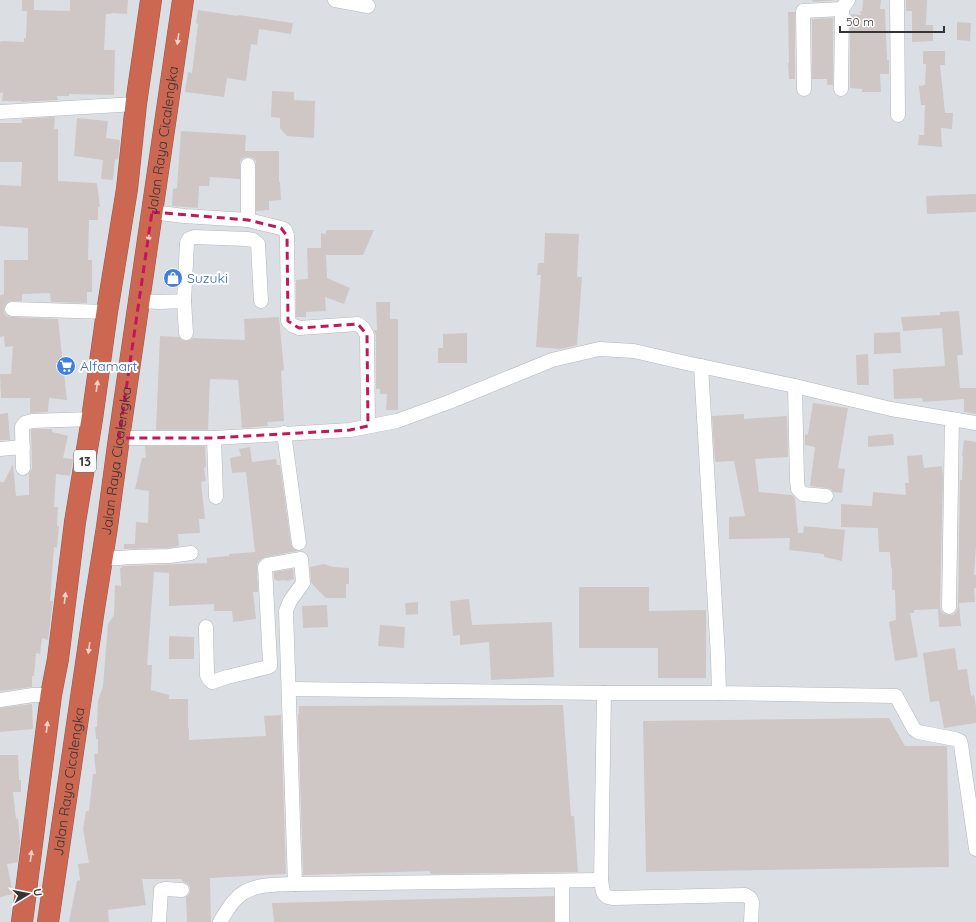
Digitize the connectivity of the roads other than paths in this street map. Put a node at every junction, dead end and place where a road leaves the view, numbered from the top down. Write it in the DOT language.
graph roads {
  1 [pos="151,0"];
  2 [pos="183,0"];
  3 [pos="335,0"];
  4 [pos="897,0"];
  5 [pos="845,5"];
  6 [pos="368,6"];
  7 [pos="804,89"];
  8 [pos="841,89"];
  9 [pos="136,104"];
  10 [pos="0,112"];
  11 [pos="898,115"];
  12 [pos="248,165"];
  13 [pos="152,212"];
  14 [pos="248,220"];
  15 [pos="139,301"];
  16 [pos="184,301"];
  17 [pos="261,301"];
  18 [pos="12,309"];
  19 [pos="107,312"];
  20 [pos="186,333"];
  21 [pos="701,366"];
  22 [pos="795,386"];
  23 [pos="92,419"];
  24 [pos="952,419"];
  25 [pos="976,423"];
  26 [pos="368,426"];
  27 [pos="284,433"];
  28 [pos="119,438"];
  29 [pos="214,438"];
  30 [pos="23,447"];
  31 [pos="0,449"];
  32 [pos="23,468"];
  33 [pos="826,496"];
  34 [pos="216,497"];
  35 [pos="75,522"];
  36 [pos="107,527"];
  37 [pos="299,543"];
  38 [pos="190,553"];
  39 [pos="102,559"];
  40 [pos="949,607"];
  41 [pos="206,627"];
  42 [pos="289,689"];
  43 [pos="604,693"];
  44 [pos="719,693"];
  45 [pos="51,695"];
  46 [pos="0,700"];
  47 [pos="976,849"];
  48 [pos="601,880"];
  49 [pos="562,881"];
  50 [pos="295,884"];
  51 [pos="182,890"];
  52 [pos="22,922"];
  53 [pos="48,922"];
  54 [pos="159,922"];
  55 [pos="220,922"];
  56 [pos="562,922"];
  57 [pos="751,922"];
  1 -- 9 [label="highway, Jalan Raya Cicalengka / 13"];
  2 -- 13 [label="highway, Jalan Raya Cicalengka / 13, one-way"];
  3 -- 6 [label="street"];
  4 -- 11 [label="street"];
  5 -- 7 [label="street"];
  5 -- 8 [label="street"];
  9 -- 10 [label="street"];
  9 -- 19 [label="highway, Jalan Raya Cicalengka / 13"];
  12 -- 14 [label="street"];
  13 -- 14 [label="street"];
  13 -- 15 [label="highway, Jalan Raya Cicalengka / 13, one-way"];
  14 -- 26 [label="street"];
  15 -- 16 [label="street"];
  15 -- 28 [label="highway, Jalan Raya Cicalengka / 13"];
  16 -- 17 [label="street"];
  16 -- 20 [label="street"];
  18 -- 19 [label="street"];
  23 -- 19 [label="highway, Jalan Raya Cicalengka / 13, one-way"];
  21 -- 22 [label="street"];
  21 -- 26 [label="street"];
  21 -- 44 [label="street"];
  22 -- 24 [label="street"];
  22 -- 33 [label="street"];
  23 -- 30 [label="street"];
  23 -- 35 [label="highway, Jalan Raya Cicalengka / 13"];
  24 -- 25 [label="street"];
  24 -- 40 [label="street"];
  26 -- 27 [label="street"];
  27 -- 29 [label="street"];
  27 -- 37 [label="street"];
  28 -- 29 [label="street"];
  28 -- 36 [label="highway, Jalan Raya Cicalengka / 13"];
  29 -- 34 [label="street"];
  30 -- 31 [label="street"];
  30 -- 32 [label="street"];
  35 -- 36 [label="highway"];
  45 -- 35 [label="highway, Jalan Raya Cicalengka / 13, one-way"];
  36 -- 39 [label="highway, Jalan Raya Cicalengka / 13"];
  38 -- 39 [label="street"];
  39 -- 53 [label="highway, Jalan Raya Cicalengka / 13, one-way"];
  41 -- 42 [label="street"];
  42 -- 43 [label="street"];
  42 -- 50 [label="street"];
  43 -- 44 [label="street"];
  43 -- 48 [label="street"];
  44 -- 47 [label="street"];
  45 -- 46 [label="street"];
  52 -- 45 [label="highway, Jalan Raya Cicalengka / 13, one-way"];
  48 -- 49 [label="street"];
  48 -- 57 [label="street"];
  49 -- 50 [label="street"];
  49 -- 56 [label="street"];
  50 -- 55 [label="street"];
  51 -- 54 [label="street"];
}
